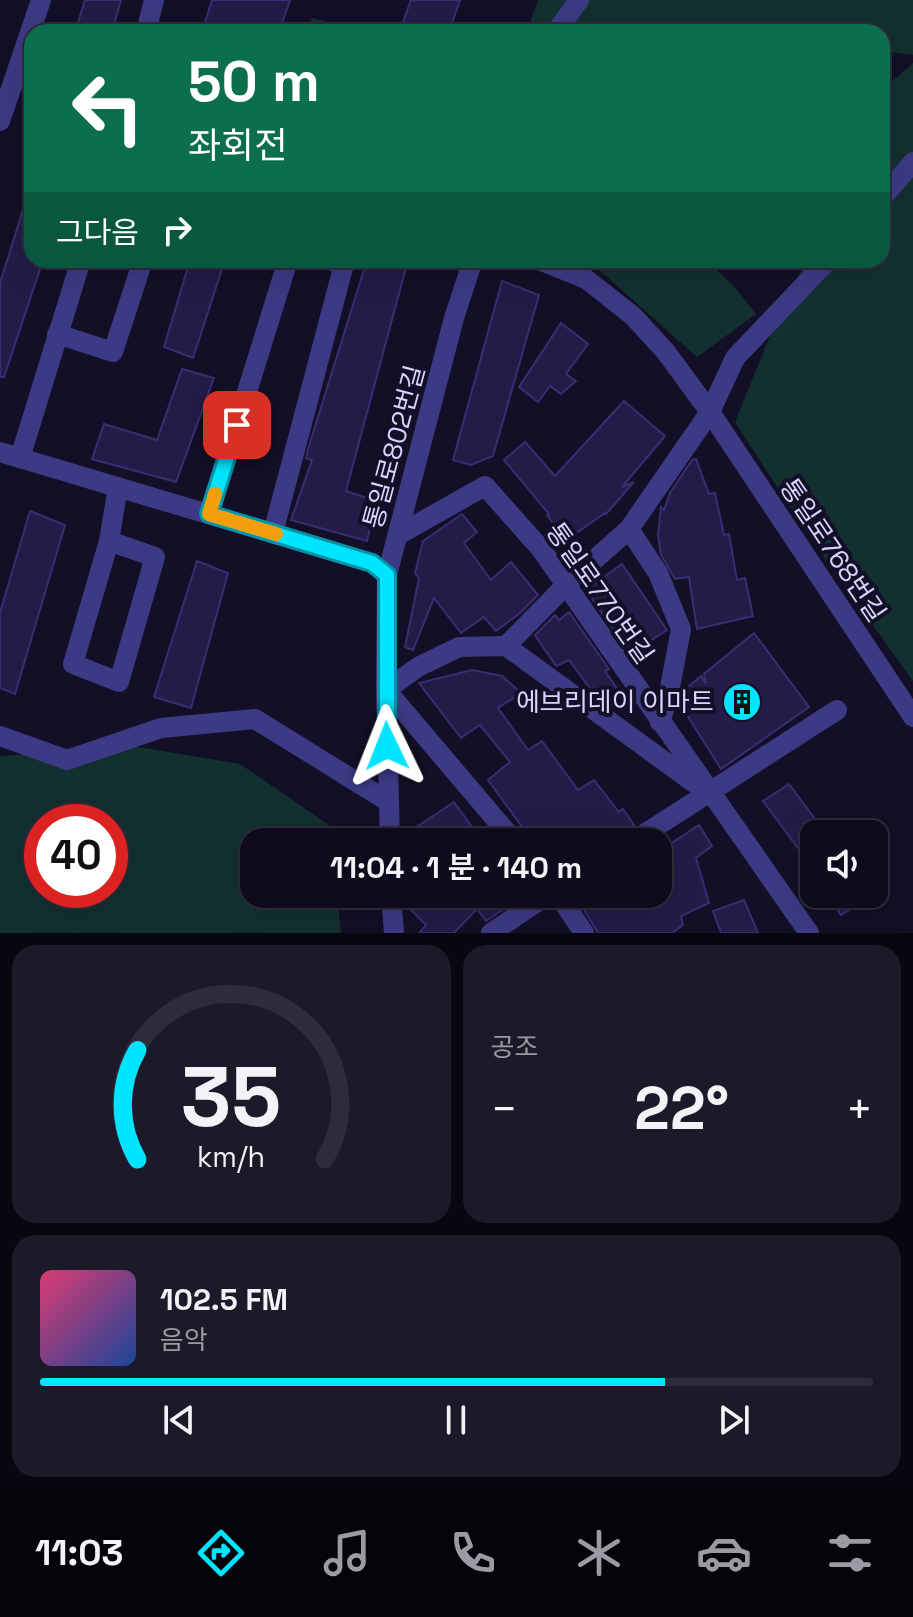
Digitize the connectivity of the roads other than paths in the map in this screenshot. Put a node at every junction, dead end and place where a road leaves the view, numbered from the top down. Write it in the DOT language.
graph roads {
  1 [pos="41,0"];
  2 [pos="154,0"];
  3 [pos="579,0"];
  4 [pos="33,24"];
  5 [pos="148,24"];
  6 [pos="562,24"];
  7 [pos="24,50"];
  8 [pos="0,121"];
  9 [pos="913,162"];
  10 [pos="890,189"];
  11 [pos="78,268"];
  12 [pos="140,268"];
  13 [pos="286,268"];
  14 [pos="343,268"];
  15 [pos="470,268"];
  16 [pos="559,268"];
  17 [pos="820,268"];
  18 [pos="57,334"];
  19 [pos="710,412"];
  20 [pos="10,455"];
  21 [pos="118,487"];
  22 [pos="209,514"];
  23 [pos="629,529"];
  24 [pos="273,533"];
  25 [pos="398,535"];
  26 [pos="109,541"];
  27 [pos="387,575"];
  28 [pos="566,585"];
  29 [pos="506,646"];
  30 [pos="386,690"];
  31 [pos="837,710"];
  32 [pos="913,717"];
  33 [pos="660,722"];
  34 [pos="0,736"];
  35 [pos="710,794"];
  36 [pos="389,802"];
  37 [pos="390,828"];
  38 [pos="503,828"];
  39 [pos="655,828"];
  40 [pos="392,908"];
  41 [pos="528,908"];
  42 [pos="567,908"];
  43 [pos="394,933"];
  44 [pos="491,933"];
  45 [pos="584,933"];
  46 [pos="809,933"];
  1 -- 4 [label="street"];
  2 -- 5 [label="street"];
  3 -- 6 [label="street"];
  7 -- 8 [label="street"];
  9 -- 10 [label="street"];
  11 -- 18 [label="street"];
  12 -- 18 [label="street"];
  13 -- 22 [label="street"];
  14 -- 24 [label="street"];
  15 -- 25 [label="street, 통일로802번길"];
  16 -- 19 [label="street, 통일로768번길"];
  17 -- 19 [label="street"];
  18 -- 20 [label="street"];
  19 -- 23 [label="street"];
  19 -- 32 [label="street, 통일로768번길"];
  20 -- 21 [label="street"];
  21 -- 22 [label="street"];
  21 -- 26 [label="street"];
  22 -- 24 [label="street"];
  23 -- 28 [label="street"];
  23 -- 33 [label="street"];
  24 -- 27 [label="street"];
  25 -- 27 [label="street, 통일로802번길"];
  25 -- 28 [label="street, 통일로770번길"];
  26 -- 26 [label="street"];
  27 -- 30 [label="street, 통일로802번길"];
  28 -- 29 [label="street"];
  28 -- 33 [label="street, 통일로770번길"];
  29 -- 30 [label="street"];
  29 -- 35 [label="street"];
  30 -- 36 [label="street, 통일로802번길"];
  30 -- 38 [label="street"];
  31 -- 35 [label="street"];
  33 -- 35 [label="street, 통일로770번길"];
  34 -- 36 [label="street"];
  35 -- 39 [label="street"];
  35 -- 46 [label="street, 통일로770번길"];
  36 -- 37 [label="street, 통일로802번길"];
  40 -- 43 [label="street"];
  41 -- 44 [label="street"];
  42 -- 45 [label="street"];
}
